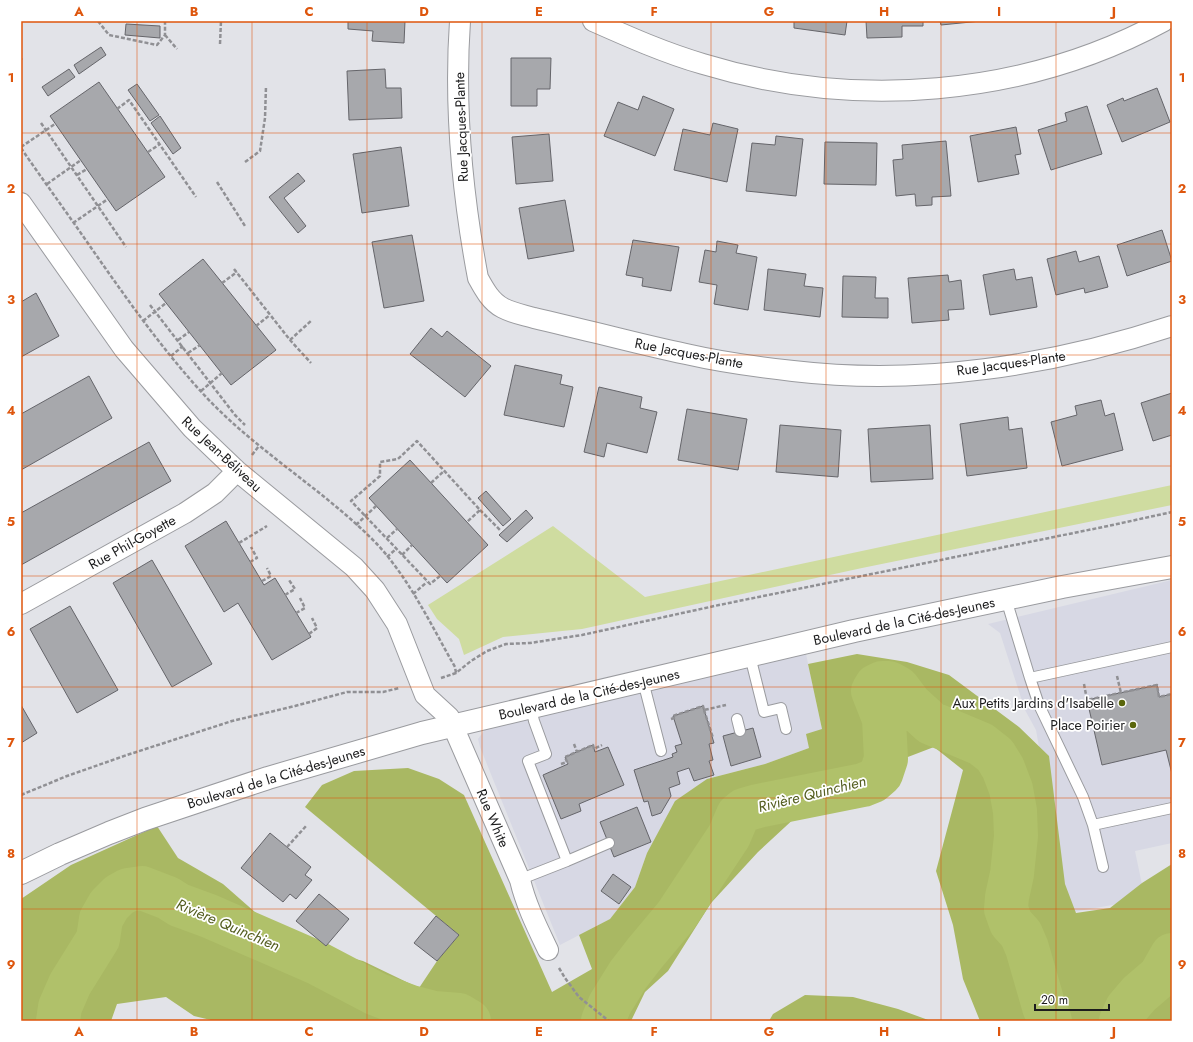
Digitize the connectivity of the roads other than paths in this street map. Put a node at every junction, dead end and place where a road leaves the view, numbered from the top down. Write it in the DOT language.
graph roads {
  1 [pos="460,21"];
  2 [pos="593,21"];
  3 [pos="1164,21"];
  4 [pos="21,203"];
  5 [pos="1172,326"];
  6 [pos="237,471"];
  7 [pos="1172,567"];
  8 [pos="1006,599"];
  9 [pos="21,604"];
  10 [pos="1172,647"];
  11 [pos="750,656"];
  12 [pos="1030,678"];
  13 [pos="643,681"];
  14 [pos="425,695"];
  15 [pos="531,708"];
  16 [pos="737,720"];
  17 [pos="453,726"];
  18 [pos="786,729"];
  19 [pos="740,731"];
  20 [pos="660,751"];
  21 [pos="1172,808"];
  22 [pos="1093,825"];
  23 [pos="608,843"];
  24 [pos="567,861"];
  25 [pos="1103,867"];
  26 [pos="21,873"];
  27 [pos="516,881"];
  28 [pos="553,958"];
  1 -- 5 [label="street, Rue Jacques-Plante"];
  2 -- 3 [label="street"];
  4 -- 6 [label="street, Rue Jean-Béliveau"];
  6 -- 9 [label="street, Rue Phil-Goyette"];
  6 -- 14 [label="street, Rue Jean-Béliveau"];
  7 -- 8 [label="main road, Boulevard de la Cité-des-Jeunes"];
  8 -- 11 [label="main road, Boulevard de la Cité-des-Jeunes"];
  8 -- 12 [label="lane"];
  10 -- 12 [label="lane"];
  11 -- 13 [label="main road, Boulevard de la Cité-des-Jeunes"];
  11 -- 18 [label="lane"];
  12 -- 22 [label="lane"];
  13 -- 15 [label="main road, Boulevard de la Cité-des-Jeunes"];
  13 -- 20 [label="lane"];
  14 -- 17 [label="street, Rue White"];
  15 -- 17 [label="main road, Boulevard de la Cité-des-Jeunes"];
  15 -- 24 [label="lane"];
  16 -- 19 [label="lane"];
  17 -- 26 [label="main road, Boulevard de la Cité-des-Jeunes"];
  17 -- 27 [label="street, Rue White"];
  21 -- 22 [label="lane"];
  22 -- 25 [label="lane"];
  23 -- 24 [label="lane"];
  24 -- 27 [label="lane"];
  27 -- 28 [label="street, Rue White"];
}
